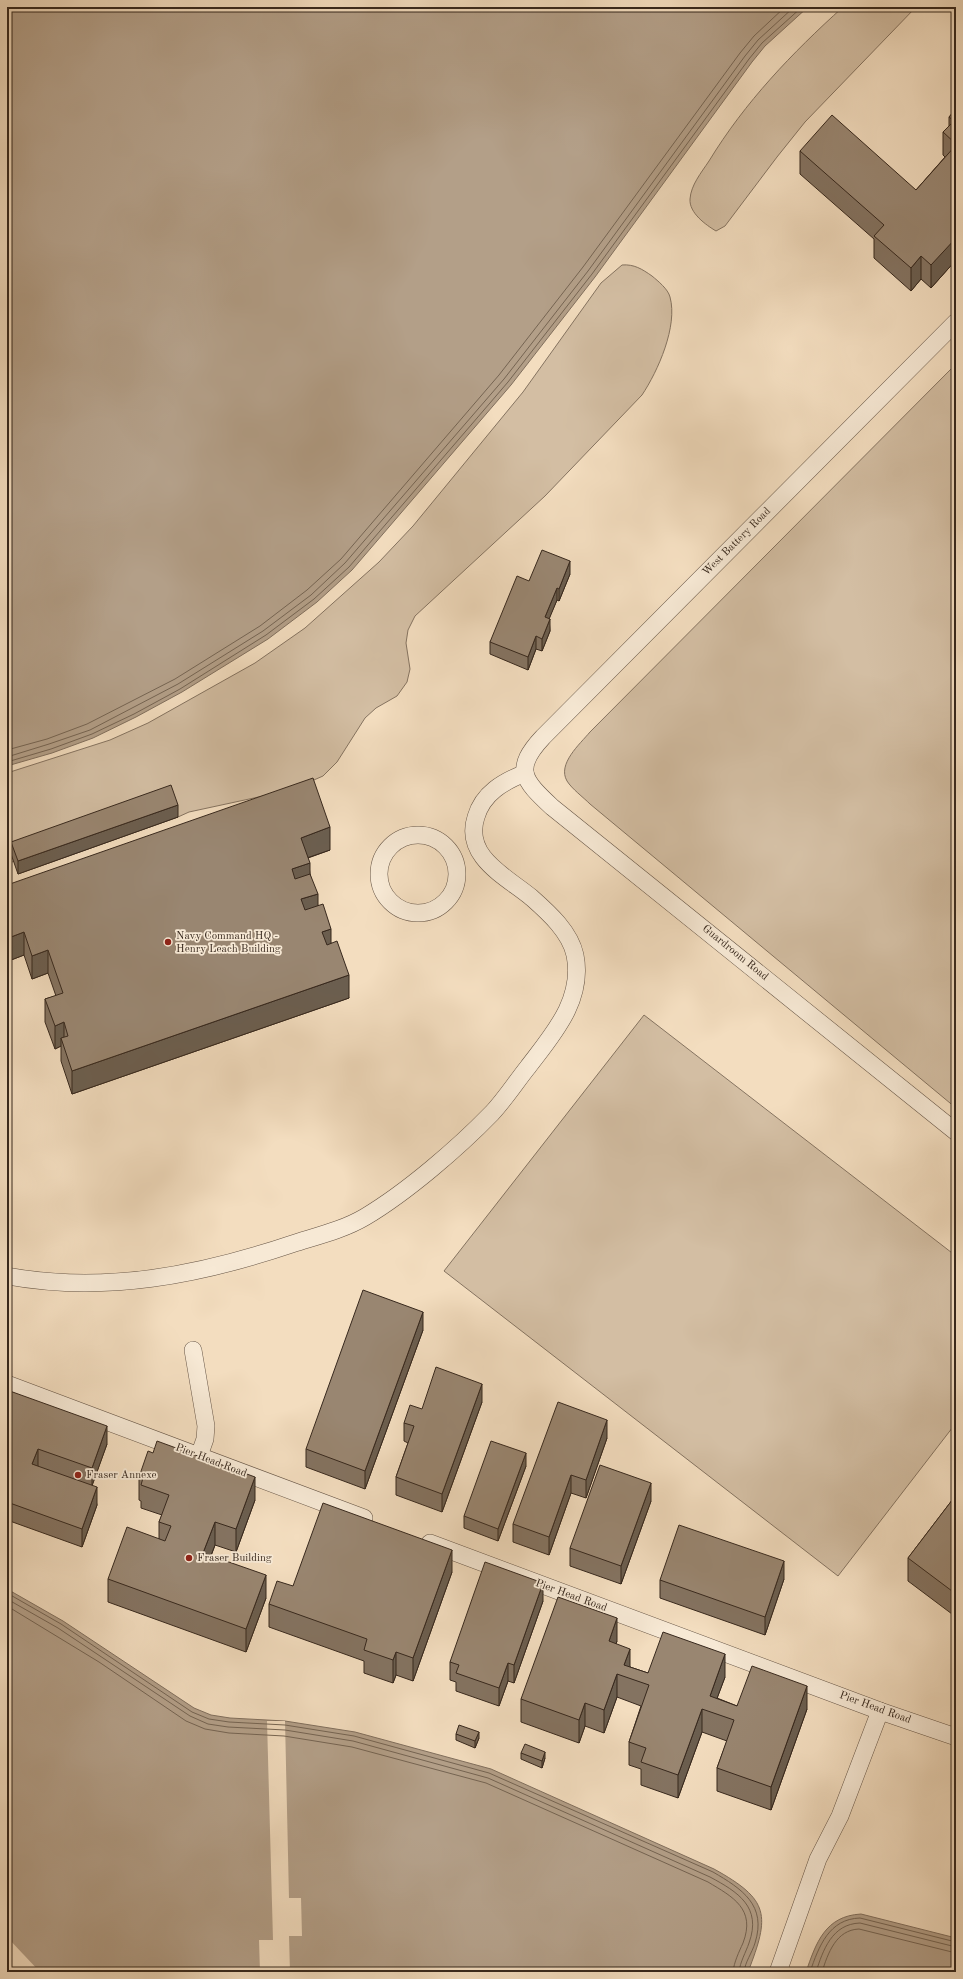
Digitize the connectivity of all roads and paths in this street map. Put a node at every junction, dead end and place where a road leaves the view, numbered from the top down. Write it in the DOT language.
graph roads {
  1 [pos="956,322"];
  2 [pos="525,770"];
  3 [pos="478,848"];
  4 [pos="455,861"];
  5 [pos="956,1132"];
  6 [pos="7,1276"];
  7 [pos="194,1350"];
  8 [pos="7,1384"];
  9 [pos="199,1456"];
  10 [pos="376,1523"];
  11 [pos="412,1536"];
  12 [pos="880,1711"];
  13 [pos="956,1737"];
  14 [pos="778,1972"];
  1 -- 2 [label="lane, West Battery Road"];
  2 -- 3 [label="lane"];
  2 -- 5 [label="lane, Guardroom Road"];
  3 -- 4 [label="lane"];
  3 -- 6 [label="lane"];
  4 -- 4 [label="lane"];
  7 -- 9 [label="lane"];
  8 -- 9 [label="lane, Pier Head Road"];
  9 -- 10 [label="lane, Pier Head Road"];
  11 -- 12 [label="lane, Pier Head Road"];
  12 -- 13 [label="lane, Pier Head Road"];
  12 -- 14 [label="lane"];
}
